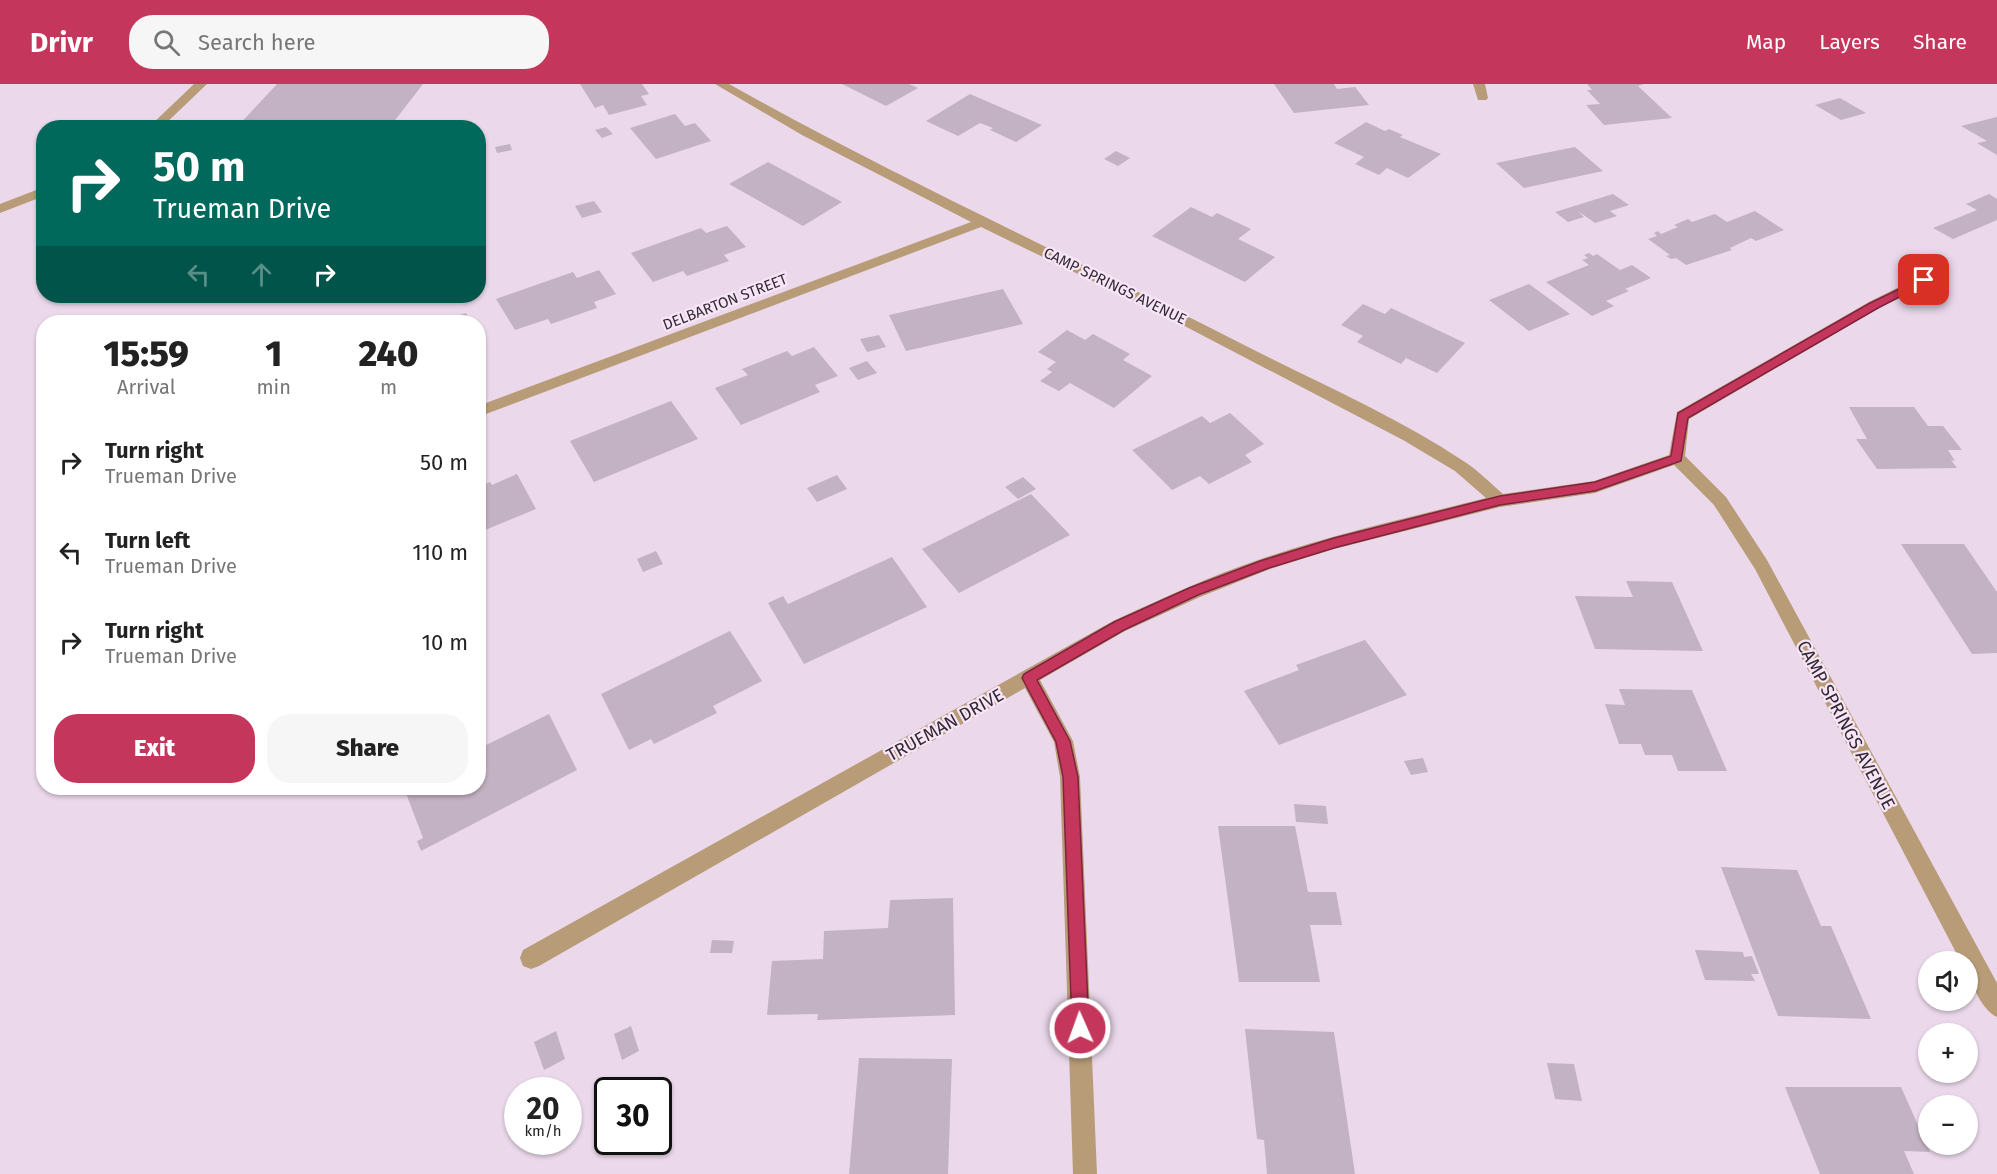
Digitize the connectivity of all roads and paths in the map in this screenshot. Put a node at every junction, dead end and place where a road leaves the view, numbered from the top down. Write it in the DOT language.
graph roads {
  1 [pos="201,84"];
  2 [pos="721,84"];
  3 [pos="1479,84"];
  4 [pos="1482,98"];
  5 [pos="163,120"];
  6 [pos="36,194"];
  7 [pos="0,210"];
  8 [pos="982,222"];
  9 [pos="1940,272"];
  10 [pos="486,409"];
  11 [pos="1677,458"];
  12 [pos="1500,501"];
  13 [pos="1029,678"];
  14 [pos="531,957"];
  15 [pos="1997,1006"];
  16 [pos="1085,1174"];
  1 -- 5 [label="street"];
  2 -- 8 [label="street, CAMP SPRINGS AVENUE"];
  3 -- 4 [label="street"];
  6 -- 7 [label="street"];
  8 -- 10 [label="street, DELBARTON STREET"];
  8 -- 12 [label="street, CAMP SPRINGS AVENUE"];
  9 -- 11 [label="street"];
  11 -- 12 [label="street, TRUEMAN DRIVE"];
  11 -- 15 [label="street, CAMP SPRINGS AVENUE"];
  12 -- 13 [label="street, TRUEMAN DRIVE"];
  13 -- 14 [label="street, TRUEMAN DRIVE"];
  13 -- 16 [label="street"];
}
